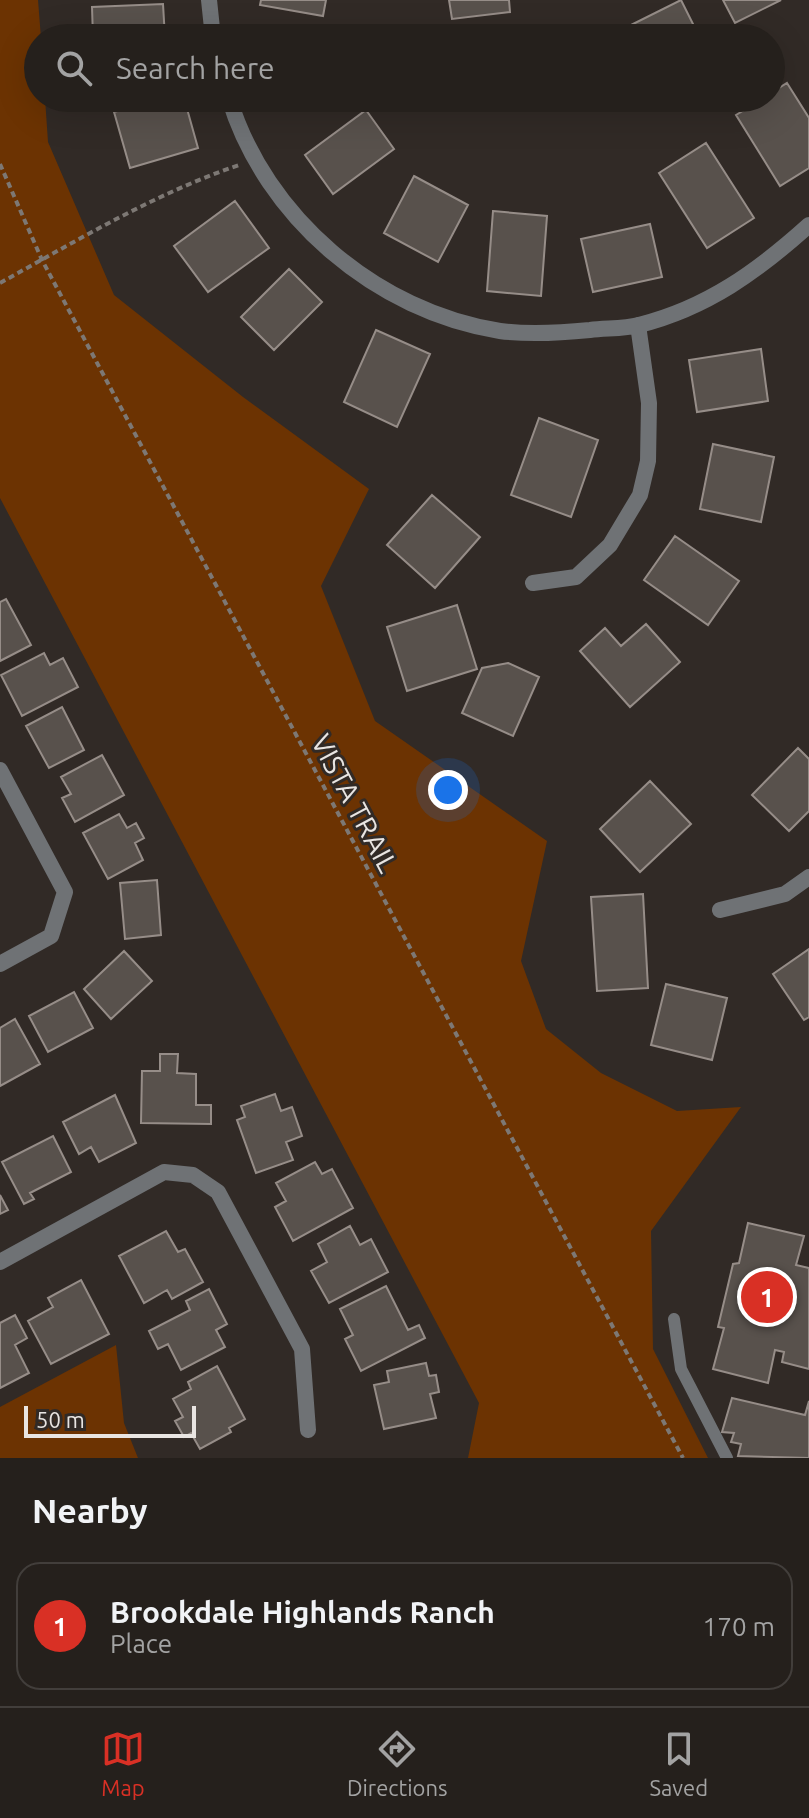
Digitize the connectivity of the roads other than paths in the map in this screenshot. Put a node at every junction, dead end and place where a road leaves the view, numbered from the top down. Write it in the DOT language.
graph roads {
  1 [pos="209,0"];
  2 [pos="212,24"];
  3 [pos="235,112"];
  4 [pos="809,225"];
  5 [pos="638,325"];
  6 [pos="533,583"];
  7 [pos="0,770"];
  8 [pos="809,877"];
  9 [pos="720,910"];
  10 [pos="0,964"];
  11 [pos="0,1262"];
  12 [pos="674,1319"];
  13 [pos="308,1430"];
  14 [pos="727,1458"];
  1 -- 2 [label="street"];
  3 -- 5 [label="street"];
  4 -- 5 [label="street"];
  5 -- 6 [label="street"];
  7 -- 10 [label="street"];
  8 -- 9 [label="street"];
  11 -- 13 [label="street"];
  12 -- 14 [label="lane"];
}
